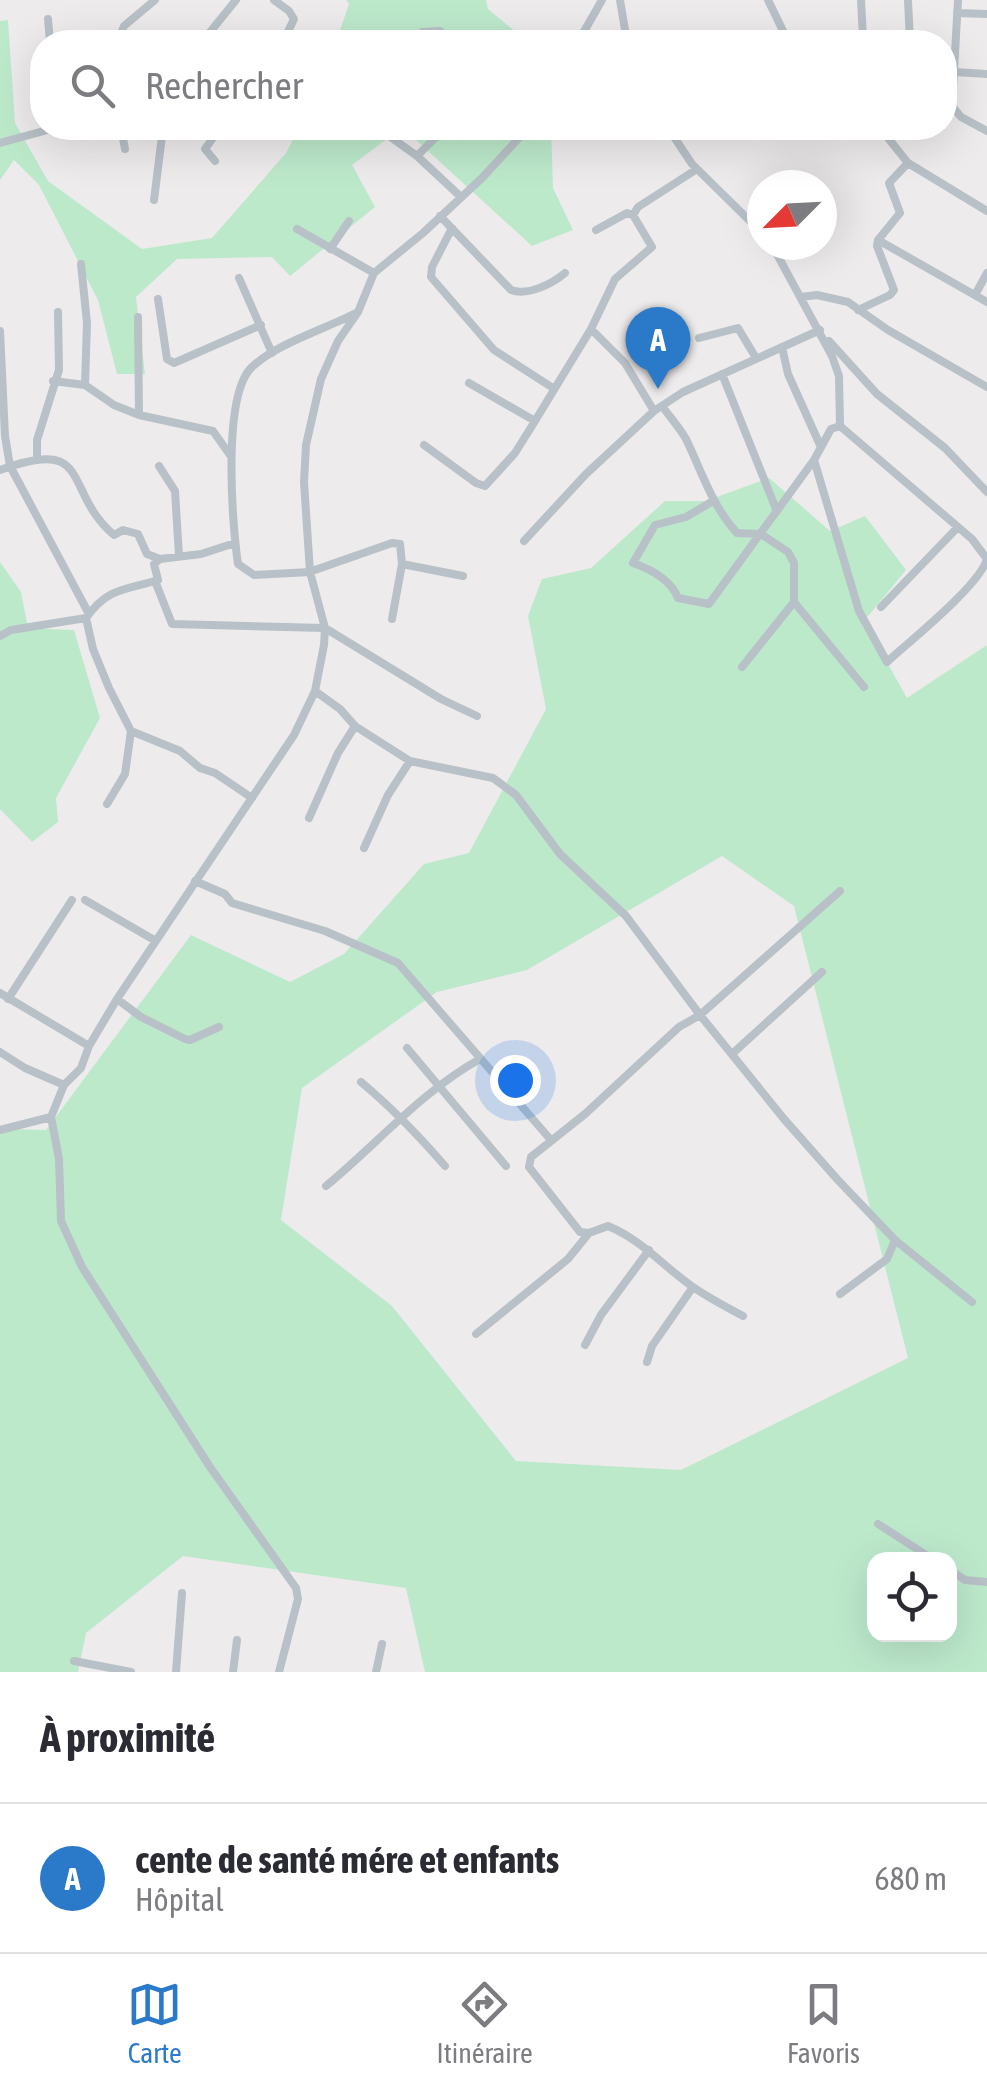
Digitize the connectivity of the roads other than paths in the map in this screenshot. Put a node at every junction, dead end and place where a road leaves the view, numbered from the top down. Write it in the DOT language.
graph roads {
  1 [pos="155,0"];
  2 [pos="236,0"];
  3 [pos="274,0"];
  4 [pos="602,0"];
  5 [pos="620,0"];
  6 [pos="768,0"];
  7 [pos="861,0"];
  8 [pos="908,0"];
  9 [pos="958,0"];
  10 [pos="957,13"];
  11 [pos="987,14"];
  12 [pos="48,18"];
  13 [pos="49,30"];
  14 [pos="122,30"];
  15 [pos="212,30"];
  16 [pos="289,30"];
  17 [pos="585,30"];
  18 [pos="625,30"];
  19 [pos="782,30"];
  20 [pos="863,30"];
  21 [pos="909,30"];
  22 [pos="956,30"];
  23 [pos="957,72"];
  24 [pos="987,74"];
  25 [pos="957,112"];
  26 [pos="987,131"];
  27 [pos="30,135"];
  28 [pos="123,140"];
  29 [pos="162,140"];
  30 [pos="209,140"];
  31 [pos="395,140"];
  32 [pos="433,140"];
  33 [pos="519,140"];
  34 [pos="676,140"];
  35 [pos="890,140"];
  36 [pos="0,143"];
  37 [pos="125,149"];
  38 [pos="417,156"];
  39 [pos="215,161"];
  40 [pos="908,163"];
  41 [pos="697,169"];
  42 [pos="461,197"];
  43 [pos="154,200"];
  44 [pos="987,211"];
  45 [pos="633,215"];
  46 [pos="440,216"];
  47 [pos="747,218"];
  48 [pos="350,221"];
  49 [pos="452,228"];
  50 [pos="297,229"];
  51 [pos="596,230"];
  52 [pos="878,240"];
  53 [pos="330,249"];
  54 [pos="780,260"];
  55 [pos="81,264"];
  56 [pos="987,272"];
  57 [pos="374,273"];
  58 [pos="566,273"];
  59 [pos="239,278"];
  60 [pos="975,296"];
  61 [pos="801,297"];
  62 [pos="158,299"];
  63 [pos="987,302"];
  64 [pos="858,310"];
  65 [pos="58,312"];
  66 [pos="358,312"];
  67 [pos="138,317"];
  68 [pos="260,325"];
  69 [pos="590,329"];
  70 [pos="819,329"];
  71 [pos="0,331"];
  72 [pos="699,338"];
  73 [pos="782,347"];
  74 [pos="272,353"];
  75 [pos="756,358"];
  76 [pos="722,374"];
  77 [pos="53,382"];
  78 [pos="469,383"];
  79 [pos="85,385"];
  80 [pos="987,387"];
  81 [pos="553,388"];
  82 [pos="658,408"];
  83 [pos="139,415"];
  84 [pos="535,421"];
  85 [pos="840,426"];
  86 [pos="424,445"];
  87 [pos="820,445"];
  88 [pos="230,455"];
  89 [pos="36,460"];
  90 [pos="814,460"];
  91 [pos="159,466"];
  92 [pos="5,468"];
  93 [pos="987,492"];
  94 [pos="714,501"];
  95 [pos="776,508"];
  96 [pos="958,527"];
  97 [pos="761,534"];
  98 [pos="524,541"];
  99 [pos="235,543"];
  100 [pos="179,556"];
  101 [pos="160,559"];
  102 [pos="402,564"];
  103 [pos="311,572"];
  104 [pos="464,576"];
  105 [pos="155,581"];
  106 [pos="794,602"];
  107 [pos="881,607"];
  108 [pos="87,616"];
  109 [pos="392,619"];
  110 [pos="326,628"];
  111 [pos="0,636"];
  112 [pos="742,666"];
  113 [pos="864,687"];
  114 [pos="315,691"];
  115 [pos="476,716"];
  116 [pos="356,726"];
  117 [pos="131,731"];
  118 [pos="410,760"];
  119 [pos="252,798"];
  120 [pos="107,804"];
  121 [pos="308,818"];
  122 [pos="364,848"];
  123 [pos="195,881"];
  124 [pos="840,892"];
  125 [pos="72,900"];
  126 [pos="85,900"];
  127 [pos="156,941"];
  128 [pos="822,972"];
  129 [pos="4,996"];
  130 [pos="116,999"];
  131 [pos="700,1015"];
  132 [pos="219,1027"];
  133 [pos="89,1046"];
  134 [pos="408,1048"];
  135 [pos="0,1052"];
  136 [pos="732,1054"];
  137 [pos="480,1060"];
  138 [pos="362,1082"];
  139 [pos="64,1085"];
  140 [pos="441,1086"];
  141 [pos="52,1117"];
  142 [pos="399,1120"];
  143 [pos="0,1130"];
  144 [pos="550,1139"];
  145 [pos="445,1166"];
  146 [pos="506,1166"];
  147 [pos="326,1186"];
  148 [pos="588,1234"];
  149 [pos="895,1240"];
  150 [pos="650,1250"];
  151 [pos="693,1287"];
  152 [pos="840,1294"];
  153 [pos="972,1302"];
  154 [pos="743,1316"];
  155 [pos="476,1334"];
  156 [pos="585,1345"];
  157 [pos="646,1362"];
  158 [pos="878,1524"];
  159 [pos="922,1552"];
  160 [pos="957,1575"];
  161 [pos="987,1582"];
  162 [pos="182,1592"];
  163 [pos="237,1640"];
  164 [pos="382,1644"];
  165 [pos="74,1661"];
  166 [pos="118,1671"];
  167 [pos="131,1672"];
  168 [pos="176,1672"];
  169 [pos="233,1672"];
  170 [pos="279,1672"];
  171 [pos="376,1672"];
  1 -- 14 [label="street"];
  2 -- 15 [label="street"];
  3 -- 16 [label="street"];
  4 -- 17 [label="street"];
  5 -- 18 [label="street"];
  6 -- 19 [label="street"];
  7 -- 20 [label="street"];
  8 -- 21 [label="street"];
  9 -- 10 [label="street"];
  10 -- 11 [label="street"];
  10 -- 22 [label="street"];
  12 -- 13 [label="street"];
  23 -- 24 [label="street"];
  25 -- 26 [label="street"];
  27 -- 36 [label="street"];
  28 -- 37 [label="street"];
  29 -- 43 [label="street"];
  30 -- 39 [label="street"];
  31 -- 38 [label="street"];
  32 -- 38 [label="street"];
  33 -- 42 [label="street"];
  34 -- 41 [label="street"];
  35 -- 40 [label="street"];
  38 -- 42 [label="street"];
  40 -- 44 [label="street"];
  40 -- 52 [label="street"];
  41 -- 45 [label="street"];
  41 -- 47 [label="street"];
  42 -- 46 [label="street"];
  45 -- 51 [label="street"];
  45 -- 69 [label="street"];
  46 -- 49 [label="street"];
  46 -- 57 [label="street"];
  48 -- 53 [label="street"];
  49 -- 58 [label="street"];
  49 -- 81 [label="street"];
  50 -- 53 [label="street"];
  52 -- 60 [label="street"];
  52 -- 64 [label="street"];
  53 -- 57 [label="street"];
  54 -- 61 [label="street"];
  55 -- 79 [label="street"];
  56 -- 60 [label="street"];
  57 -- 66 [label="street"];
  59 -- 68 [label="street"];
  60 -- 63 [label="street"];
  61 -- 64 [label="street"];
  61 -- 70 [label="street"];
  62 -- 68 [label="street"];
  64 -- 80 [label="street"];
  65 -- 77 [label="street"];
  66 -- 74 [label="street"];
  66 -- 103 [label="street"];
  67 -- 83 [label="street"];
  68 -- 74 [label="street"];
  69 -- 81 [label="street"];
  69 -- 82 [label="street"];
  70 -- 73 [label="street"];
  70 -- 85 [label="street"];
  70 -- 93 [label="street"];
  71 -- 92 [label="street"];
  72 -- 75 [label="street"];
  73 -- 75 [label="street"];
  73 -- 87 [label="street"];
  74 -- 88 [label="street"];
  75 -- 76 [label="street"];
  76 -- 82 [label="street"];
  76 -- 95 [label="street"];
  77 -- 79 [label="street"];
  77 -- 89 [label="street"];
  78 -- 84 [label="street"];
  79 -- 83 [label="street"];
  81 -- 84 [label="street"];
  82 -- 94 [label="street"];
  82 -- 98 [label="street"];
  83 -- 88 [label="street"];
  84 -- 86 [label="street"];
  85 -- 87 [label="street"];
  85 -- 96 [label="street"];
  87 -- 90 [label="street"];
  88 -- 99 [label="street"];
  89 -- 92 [label="street"];
  89 -- 101 [label="street"];
  90 -- 95 [label="street"];
  90 -- 96 [label="street"];
  91 -- 100 [label="street"];
  92 -- 108 [label="street"];
  94 -- 97 [label="street"];
  94 -- 97 [label="street"];
  95 -- 97 [label="street"];
  96 -- 107 [label="street"];
  97 -- 106 [label="street"];
  99 -- 100 [label="street"];
  99 -- 103 [label="street"];
  100 -- 101 [label="street"];
  101 -- 105 [label="street"];
  102 -- 103 [label="street"];
  102 -- 104 [label="street"];
  102 -- 109 [label="street"];
  103 -- 110 [label="street"];
  105 -- 108 [label="street"];
  105 -- 110 [label="street"];
  106 -- 112 [label="street"];
  106 -- 113 [label="street"];
  108 -- 111 [label="street"];
  108 -- 117 [label="street"];
  110 -- 114 [label="street"];
  110 -- 115 [label="street"];
  114 -- 116 [label="street"];
  114 -- 119 [label="street"];
  116 -- 118 [label="street"];
  116 -- 121 [label="street"];
  117 -- 119 [label="street"];
  117 -- 120 [label="street"];
  118 -- 122 [label="street"];
  118 -- 131 [label="street"];
  119 -- 123 [label="street"];
  123 -- 127 [label="street"];
  123 -- 137 [label="street"];
  124 -- 131 [label="street"];
  125 -- 129 [label="street"];
  126 -- 127 [label="street"];
  127 -- 130 [label="street"];
  128 -- 136 [label="street"];
  129 -- 133 [label="street"];
  130 -- 132 [label="street"];
  130 -- 133 [label="street"];
  131 -- 136 [label="street"];
  131 -- 144 [label="street"];
  133 -- 139 [label="street"];
  134 -- 140 [label="street"];
  135 -- 139 [label="street"];
  136 -- 149 [label="street"];
  137 -- 140 [label="street"];
  137 -- 144 [label="street"];
  138 -- 142 [label="street"];
  139 -- 141 [label="street"];
  140 -- 142 [label="street"];
  140 -- 146 [label="street"];
  141 -- 143 [label="street"];
  141 -- 170 [label="street"];
  142 -- 145 [label="street"];
  142 -- 147 [label="street"];
  144 -- 148 [label="street"];
  148 -- 150 [label="street"];
  148 -- 155 [label="street"];
  149 -- 152 [label="street"];
  149 -- 153 [label="street"];
  150 -- 151 [label="street"];
  150 -- 156 [label="street"];
  151 -- 154 [label="street"];
  151 -- 157 [label="street"];
  158 -- 159 [label="street"];
  160 -- 161 [label="street"];
  162 -- 168 [label="street"];
  163 -- 169 [label="street"];
  164 -- 171 [label="street"];
  165 -- 166 [label="street"];
  166 -- 167 [label="street"];
}
